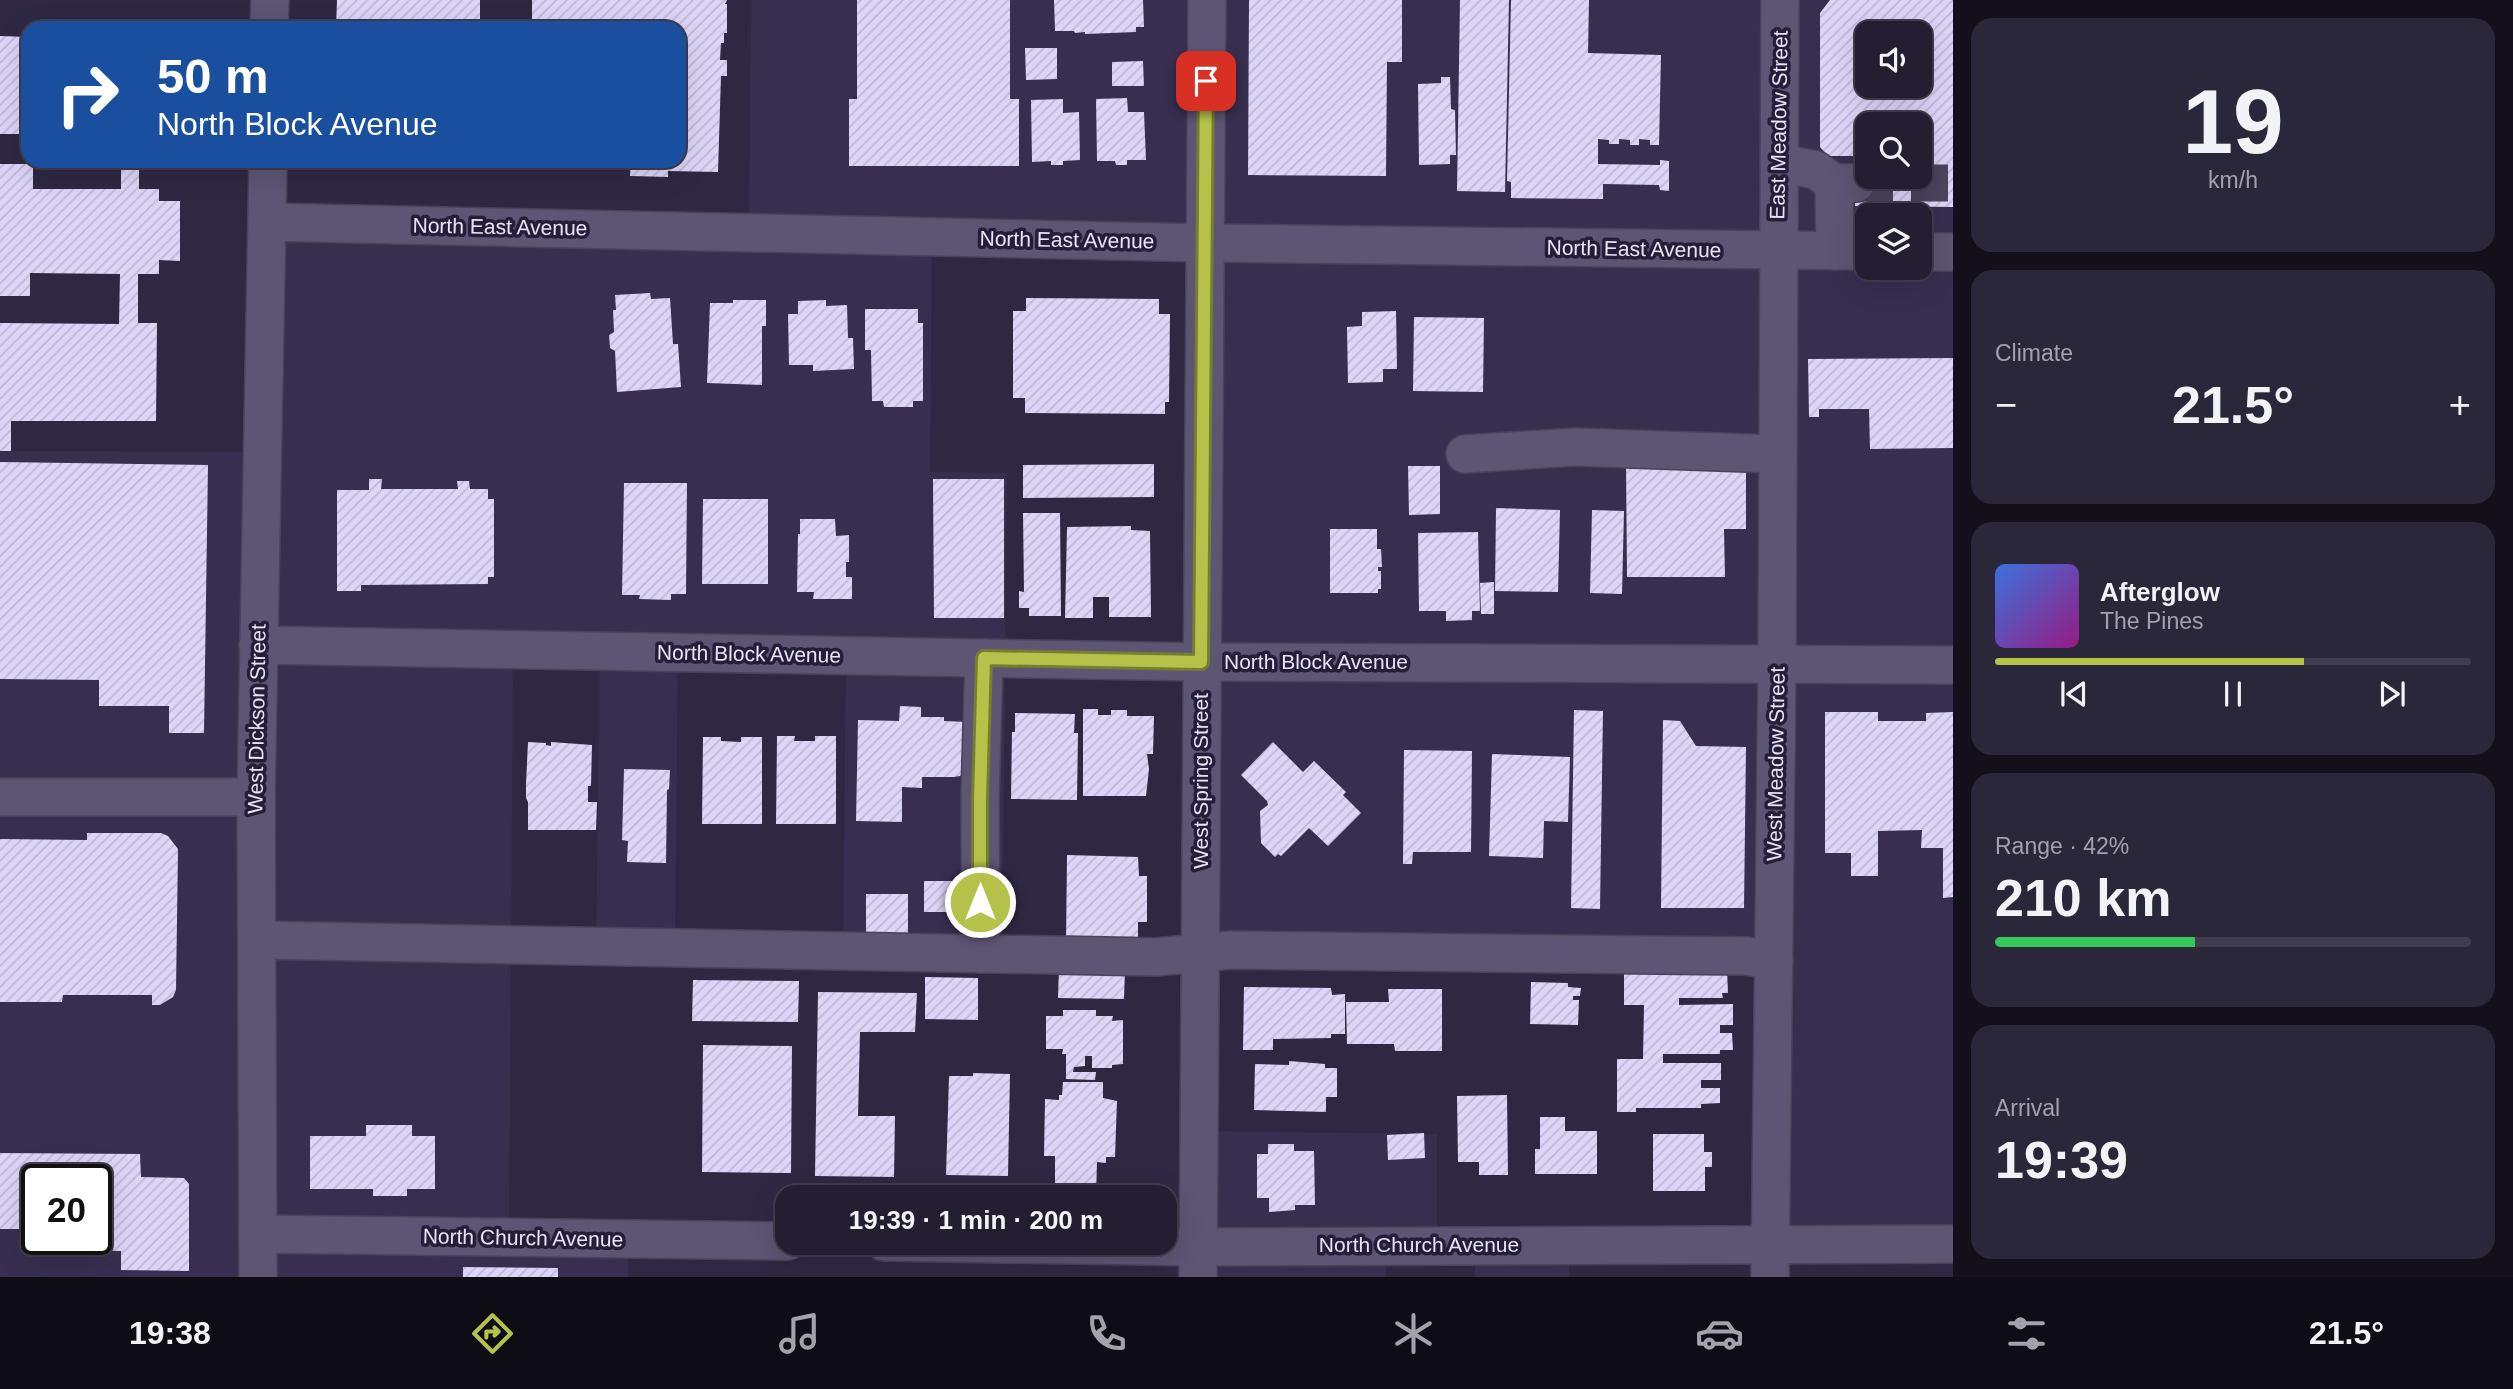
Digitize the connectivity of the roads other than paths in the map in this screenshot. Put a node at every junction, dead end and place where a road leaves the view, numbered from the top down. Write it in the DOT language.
graph roads {
  1 [pos="270,0"];
  2 [pos="1207,0"];
  3 [pos="1780,0"];
  4 [pos="270,21"];
  5 [pos="1779,163"];
  6 [pos="268,168"];
  7 [pos="267,222"];
  8 [pos="1205,243"];
  9 [pos="1778,250"];
  10 [pos="1851,251"];
  11 [pos="1932,252"];
  12 [pos="1953,252"];
  13 [pos="1465,454"];
  14 [pos="1777,454"];
  15 [pos="258,645"];
  16 [pos="984,658"];
  17 [pos="1201,662"];
  18 [pos="1777,663"];
  19 [pos="1953,665"];
  20 [pos="0,797"];
  21 [pos="256,797"];
  22 [pos="257,940"];
  23 [pos="1200,953"];
  24 [pos="981,954"];
  25 [pos="1774,961"];
  26 [pos="258,1234"];
  27 [pos="775,1241"];
  28 [pos="1953,1244"];
  29 [pos="1088,1255"];
  30 [pos="1770,1260"];
  31 [pos="1198,1262"];
  32 [pos="258,1277"];
  1 -- 4 [label="street"];
  2 -- 8 [label="street, West Spring Street"];
  3 -- 5 [label="street, East Meadow Street"];
  5 -- 9 [label="street, East Meadow Street"];
  5 -- 10 [label="street"];
  6 -- 7 [label="street, West Dickson Street"];
  7 -- 8 [label="street, North East Avenue"];
  7 -- 15 [label="street, West Dickson Street"];
  8 -- 9 [label="street, North East Avenue"];
  8 -- 17 [label="street, West Spring Street"];
  9 -- 10 [label="street, North East Avenue"];
  9 -- 14 [label="street, West Meadow Street"];
  11 -- 12 [label="street"];
  13 -- 14 [label="street"];
  14 -- 18 [label="street, West Meadow Street"];
  15 -- 16 [label="street, North Block Avenue"];
  15 -- 21 [label="street, West Dickson Street"];
  16 -- 17 [label="street, North Block Avenue"];
  16 -- 24 [label="street"];
  17 -- 18 [label="street, North Block Avenue"];
  17 -- 23 [label="street, West Spring Street"];
  18 -- 19 [label="street, North Block Avenue"];
  18 -- 25 [label="street, West Meadow Street"];
  20 -- 21 [label="street"];
  21 -- 22 [label="street, West Dickson Street"];
  22 -- 24 [label="street"];
  22 -- 26 [label="street, West Dickson Street"];
  23 -- 24 [label="street"];
  23 -- 25 [label="street"];
  23 -- 31 [label="street, West Spring Street"];
  25 -- 30 [label="street, West Meadow Street"];
  26 -- 27 [label="street, North Church Avenue"];
  26 -- 32 [label="street, West Dickson Street"];
  28 -- 30 [label="street, North Church Avenue"];
  29 -- 31 [label="street, North Church Avenue"];
  30 -- 31 [label="street, North Church Avenue"];
}
